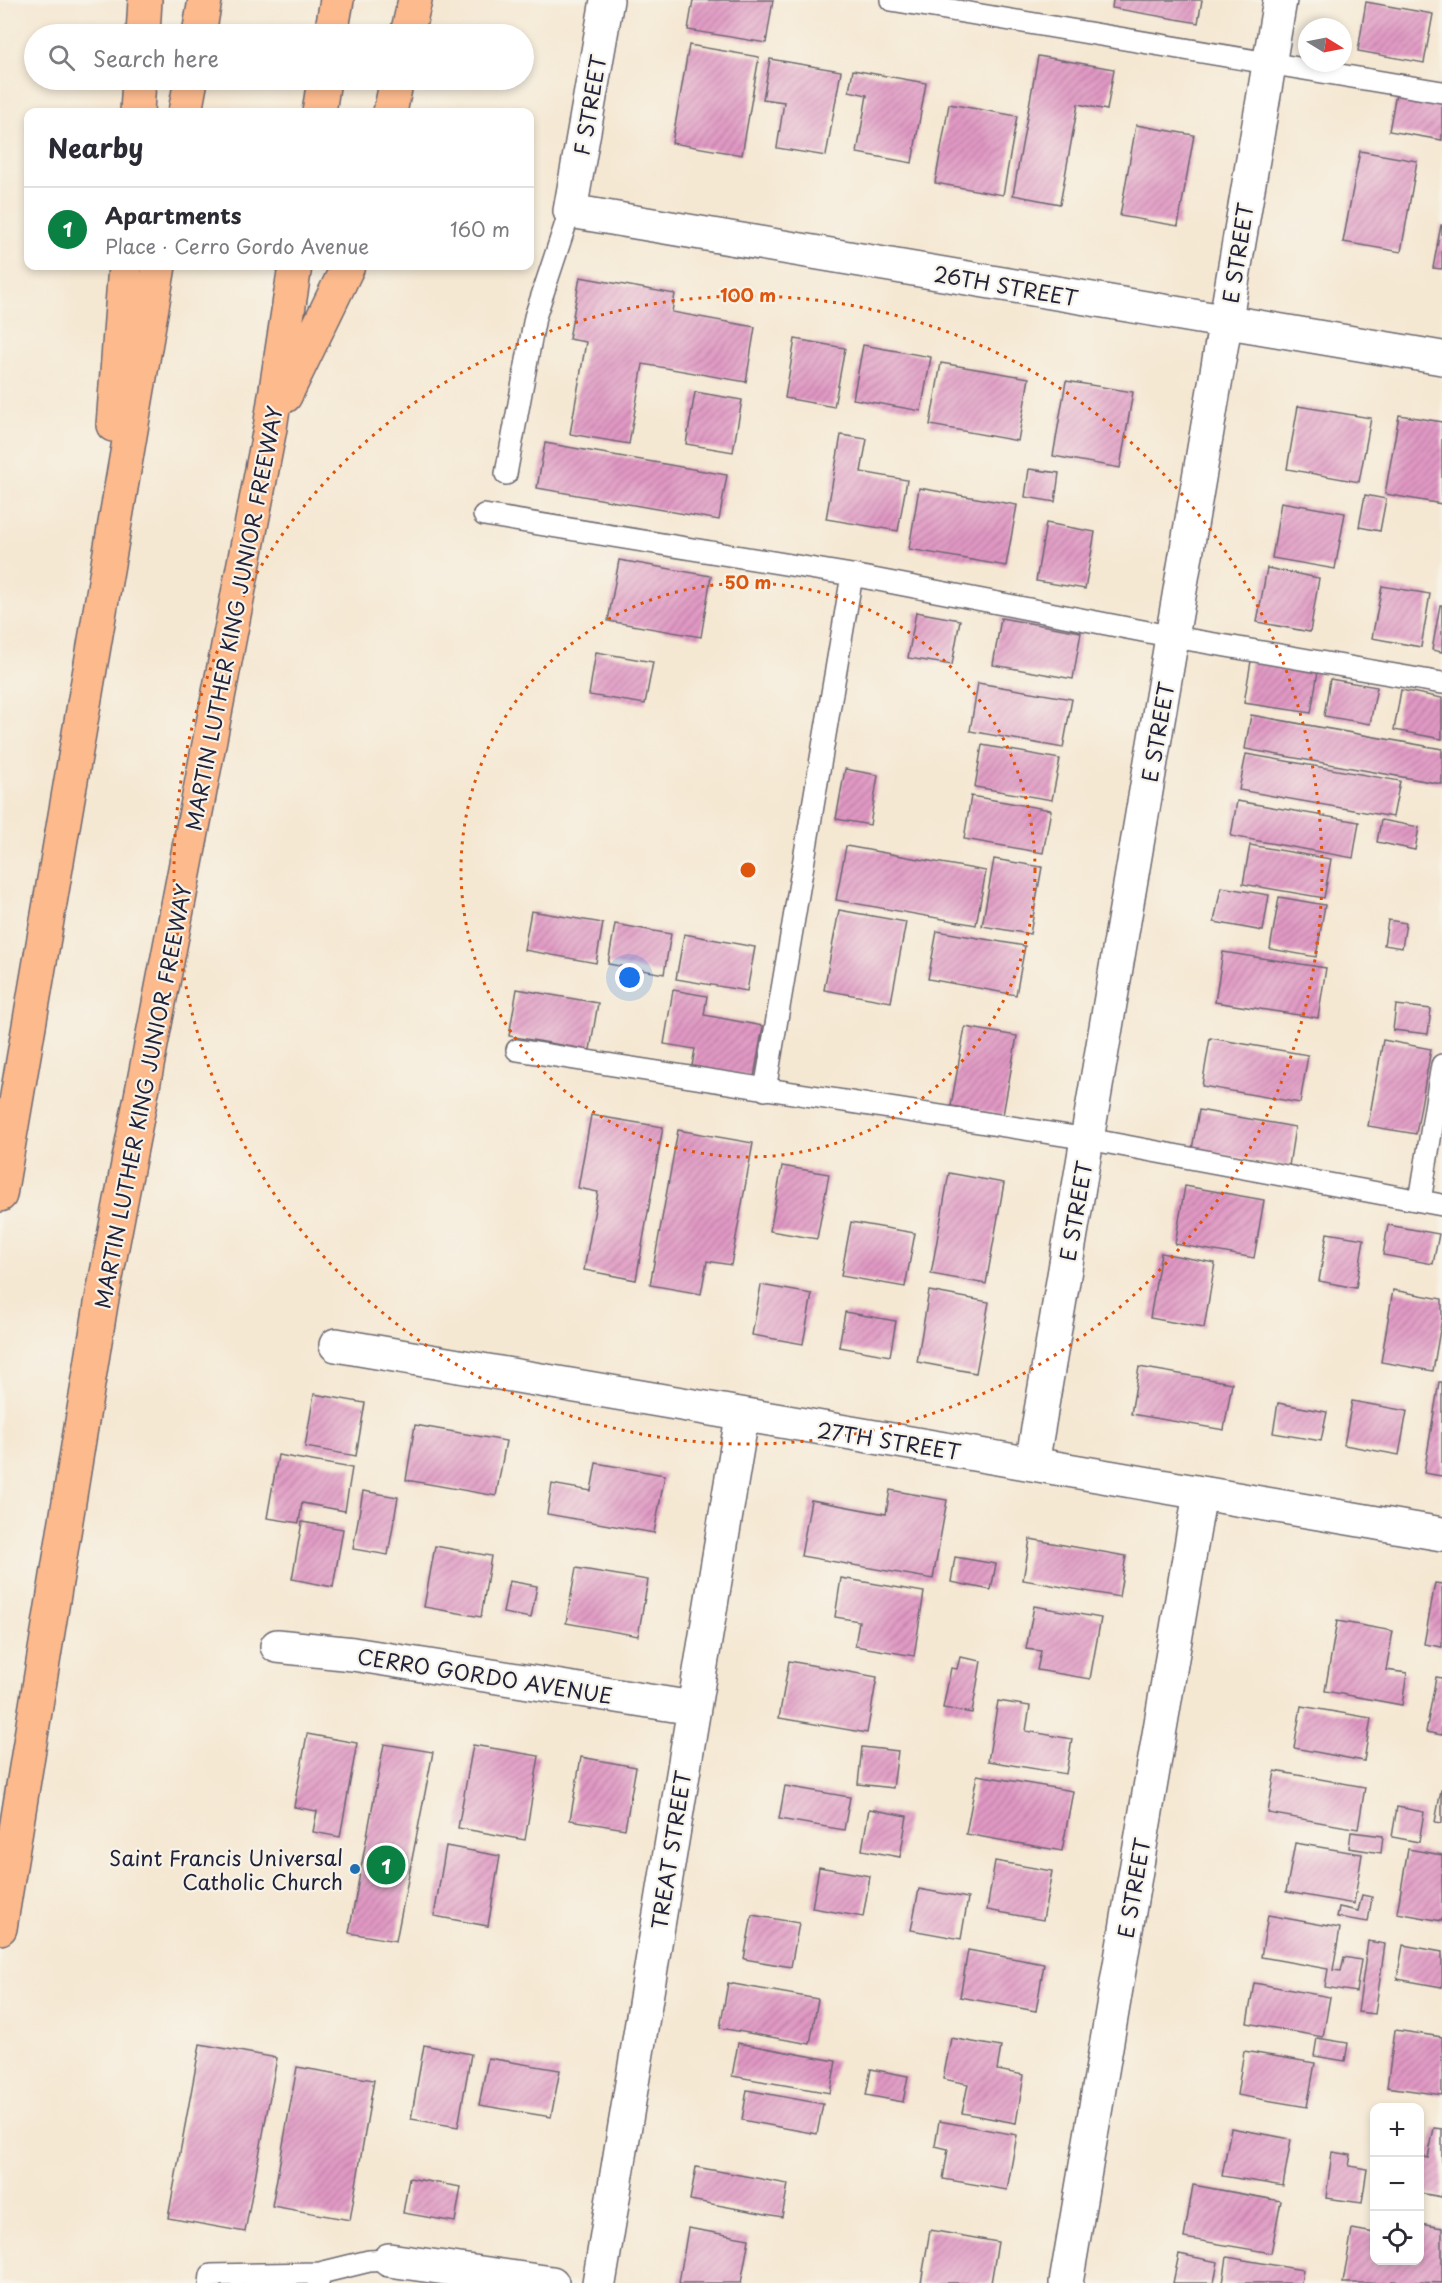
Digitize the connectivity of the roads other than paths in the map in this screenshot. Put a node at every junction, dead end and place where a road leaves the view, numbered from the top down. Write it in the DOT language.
graph roads {
  1 [pos="145,0"];
  2 [pos="205,0"];
  3 [pos="337,0"];
  4 [pos="415,0"];
  5 [pos="607,0"];
  6 [pos="891,0"];
  7 [pos="1280,0"];
  8 [pos="144,24"];
  9 [pos="201,24"];
  10 [pos="333,24"];
  11 [pos="409,24"];
  12 [pos="1269,64"];
  13 [pos="138,90"];
  14 [pos="189,90"];
  15 [pos="322,90"];
  16 [pos="395,90"];
  17 [pos="1442,92"];
  18 [pos="137,108"];
  19 [pos="186,108"];
  20 [pos="320,108"];
  21 [pos="391,108"];
  22 [pos="570,211"];
  23 [pos="125,270"];
  24 [pos="158,270"];
  25 [pos="295,270"];
  26 [pos="346,270"];
  27 [pos="1226,322"];
  28 [pos="1442,358"];
  29 [pos="270,428"];
  30 [pos="506,474"];
  31 [pos="484,515"];
  32 [pos="852,576"];
  33 [pos="97,630"];
  34 [pos="1174,637"];
  35 [pos="1442,683"];
  36 [pos="517,1050"];
  37 [pos="1442,1065"];
  38 [pos="765,1090"];
  39 [pos="1088,1139"];
  40 [pos="0,1195"];
  41 [pos="1420,1201"];
  42 [pos="1442,1205"];
  43 [pos="336,1345"];
  44 [pos="742,1417"];
  45 [pos="1032,1464"];
  46 [pos="1200,1493"];
  47 [pos="1442,1534"];
  48 [pos="277,1646"];
  49 [pos="693,1708"];
  50 [pos="0,1928"];
  51 [pos="389,2260"];
  52 [pos="319,2278"];
  53 [pos="210,2283"];
  54 [pos="552,2283"];
  55 [pos="599,2283"];
  56 [pos="1066,2283"];
  1 -- 8 [label="highway"];
  2 -- 9 [label="highway"];
  3 -- 10 [label="highway"];
  4 -- 11 [label="highway"];
  5 -- 22 [label="street, F STREET"];
  6 -- 12 [label="lane"];
  7 -- 12 [label="street, E STREET"];
  12 -- 17 [label="lane"];
  12 -- 27 [label="street, E STREET"];
  13 -- 18 [label="highway"];
  14 -- 19 [label="highway"];
  15 -- 20 [label="highway"];
  16 -- 21 [label="highway"];
  22 -- 27 [label="street, 26TH STREET"];
  22 -- 30 [label="lane"];
  23 -- 33 [label="highway"];
  24 -- 33 [label="highway"];
  25 -- 29 [label="highway, MARTIN LUTHER KING JUNIOR FREEWAY"];
  26 -- 29 [label="highway"];
  27 -- 28 [label="street, 26TH STREET"];
  27 -- 34 [label="street, E STREET"];
  29 -- 50 [label="highway, MARTIN LUTHER KING JUNIOR FREEWAY"];
  31 -- 32 [label="lane"];
  32 -- 34 [label="lane"];
  32 -- 38 [label="lane"];
  33 -- 40 [label="highway"];
  34 -- 35 [label="lane"];
  34 -- 39 [label="street, E STREET"];
  36 -- 38 [label="lane"];
  37 -- 41 [label="lane"];
  38 -- 39 [label="lane"];
  39 -- 41 [label="lane"];
  39 -- 45 [label="street, E STREET"];
  41 -- 42 [label="lane"];
  43 -- 44 [label="street, 27TH STREET"];
  44 -- 45 [label="street, 27TH STREET"];
  44 -- 49 [label="street, TREAT STREET"];
  45 -- 46 [label="street, 27TH STREET"];
  46 -- 47 [label="street, 27TH STREET"];
  46 -- 56 [label="street, E STREET"];
  48 -- 49 [label="street, CERRO GORDO AVENUE"];
  49 -- 55 [label="street, TREAT STREET"];
  51 -- 52 [label="lane"];
  51 -- 54 [label="street"];
  52 -- 53 [label="lane"];
}
